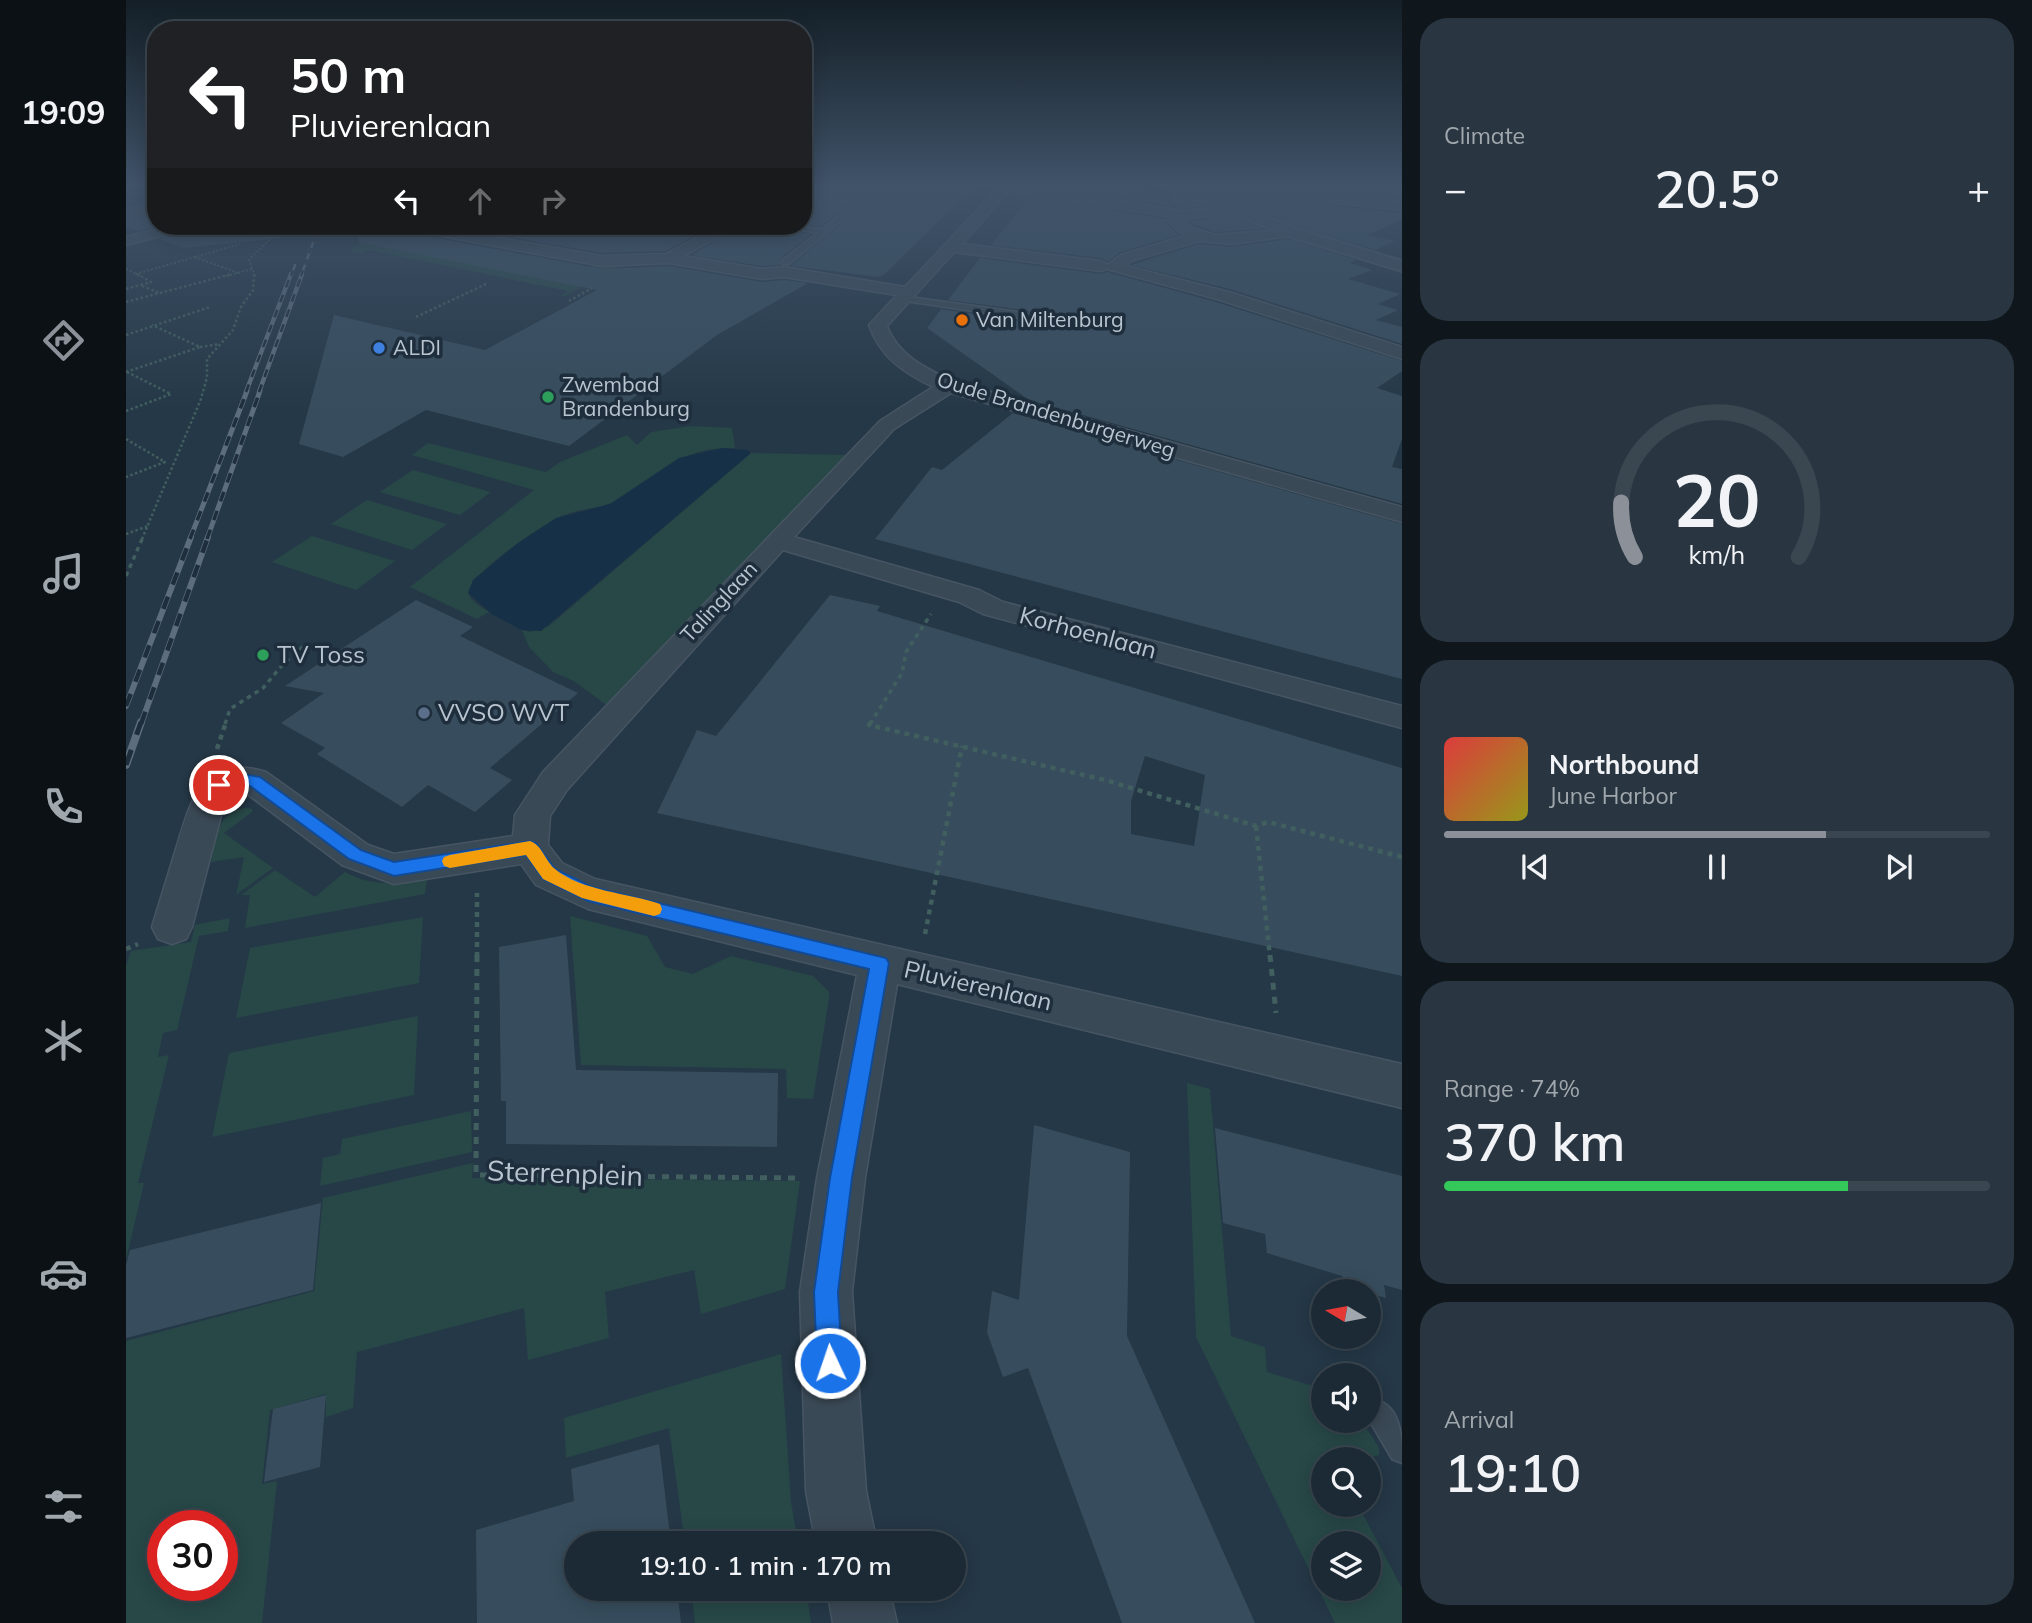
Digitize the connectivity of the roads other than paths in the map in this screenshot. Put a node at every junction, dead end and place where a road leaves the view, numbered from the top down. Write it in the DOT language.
graph roads {
  1 [pos="590,259"];
  2 [pos="652,259"];
  3 [pos="673,259"];
  4 [pos="790,259"];
  5 [pos="941,259"];
  6 [pos="1043,259"];
  7 [pos="1124,259"];
  8 [pos="1379,259"];
  9 [pos="786,262"];
  10 [pos="1402,266"];
  11 [pos="1107,267"];
  12 [pos="905,295"];
  13 [pos="1026,316"];
  14 [pos="1402,353"];
  15 [pos="948,386"];
  16 [pos="1402,515"];
  17 [pos="777,540"];
  18 [pos="1402,717"];
  19 [pos="530,848"];
  20 [pos="172,927"];
  21 [pos="898,968"];
  22 [pos="1402,1086"];
  23 [pos="1382,1416"];
  24 [pos="1402,1449"];
  25 [pos="845,1531"];
  26 [pos="860,1601"];
  27 [pos="865,1623"];
  1 -- 2 [label="street"];
  3 -- 12 [label="street"];
  4 -- 9 [label="lane"];
  5 -- 12 [label="street, Oude Brandenburgerweg"];
  6 -- 11 [label="street"];
  7 -- 11 [label="street"];
  8 -- 10 [label="street"];
  11 -- 14 [label="street"];
  12 -- 13 [label="lane"];
  12 -- 15 [label="street, Oude Brandenburgerweg"];
  15 -- 16 [label="street, Oude Brandenburgerweg"];
  15 -- 17 [label="street, Talinglaan"];
  17 -- 18 [label="street, Korhoenlaan"];
  17 -- 19 [label="street, Talinglaan"];
  19 -- 20 [label="street"];
  19 -- 21 [label="street, Pluvierenlaan"];
  21 -- 22 [label="street, Pluvierenlaan"];
  21 -- 25 [label="street"];
  23 -- 24 [label="lane"];
  26 -- 27 [label="street"];
}
